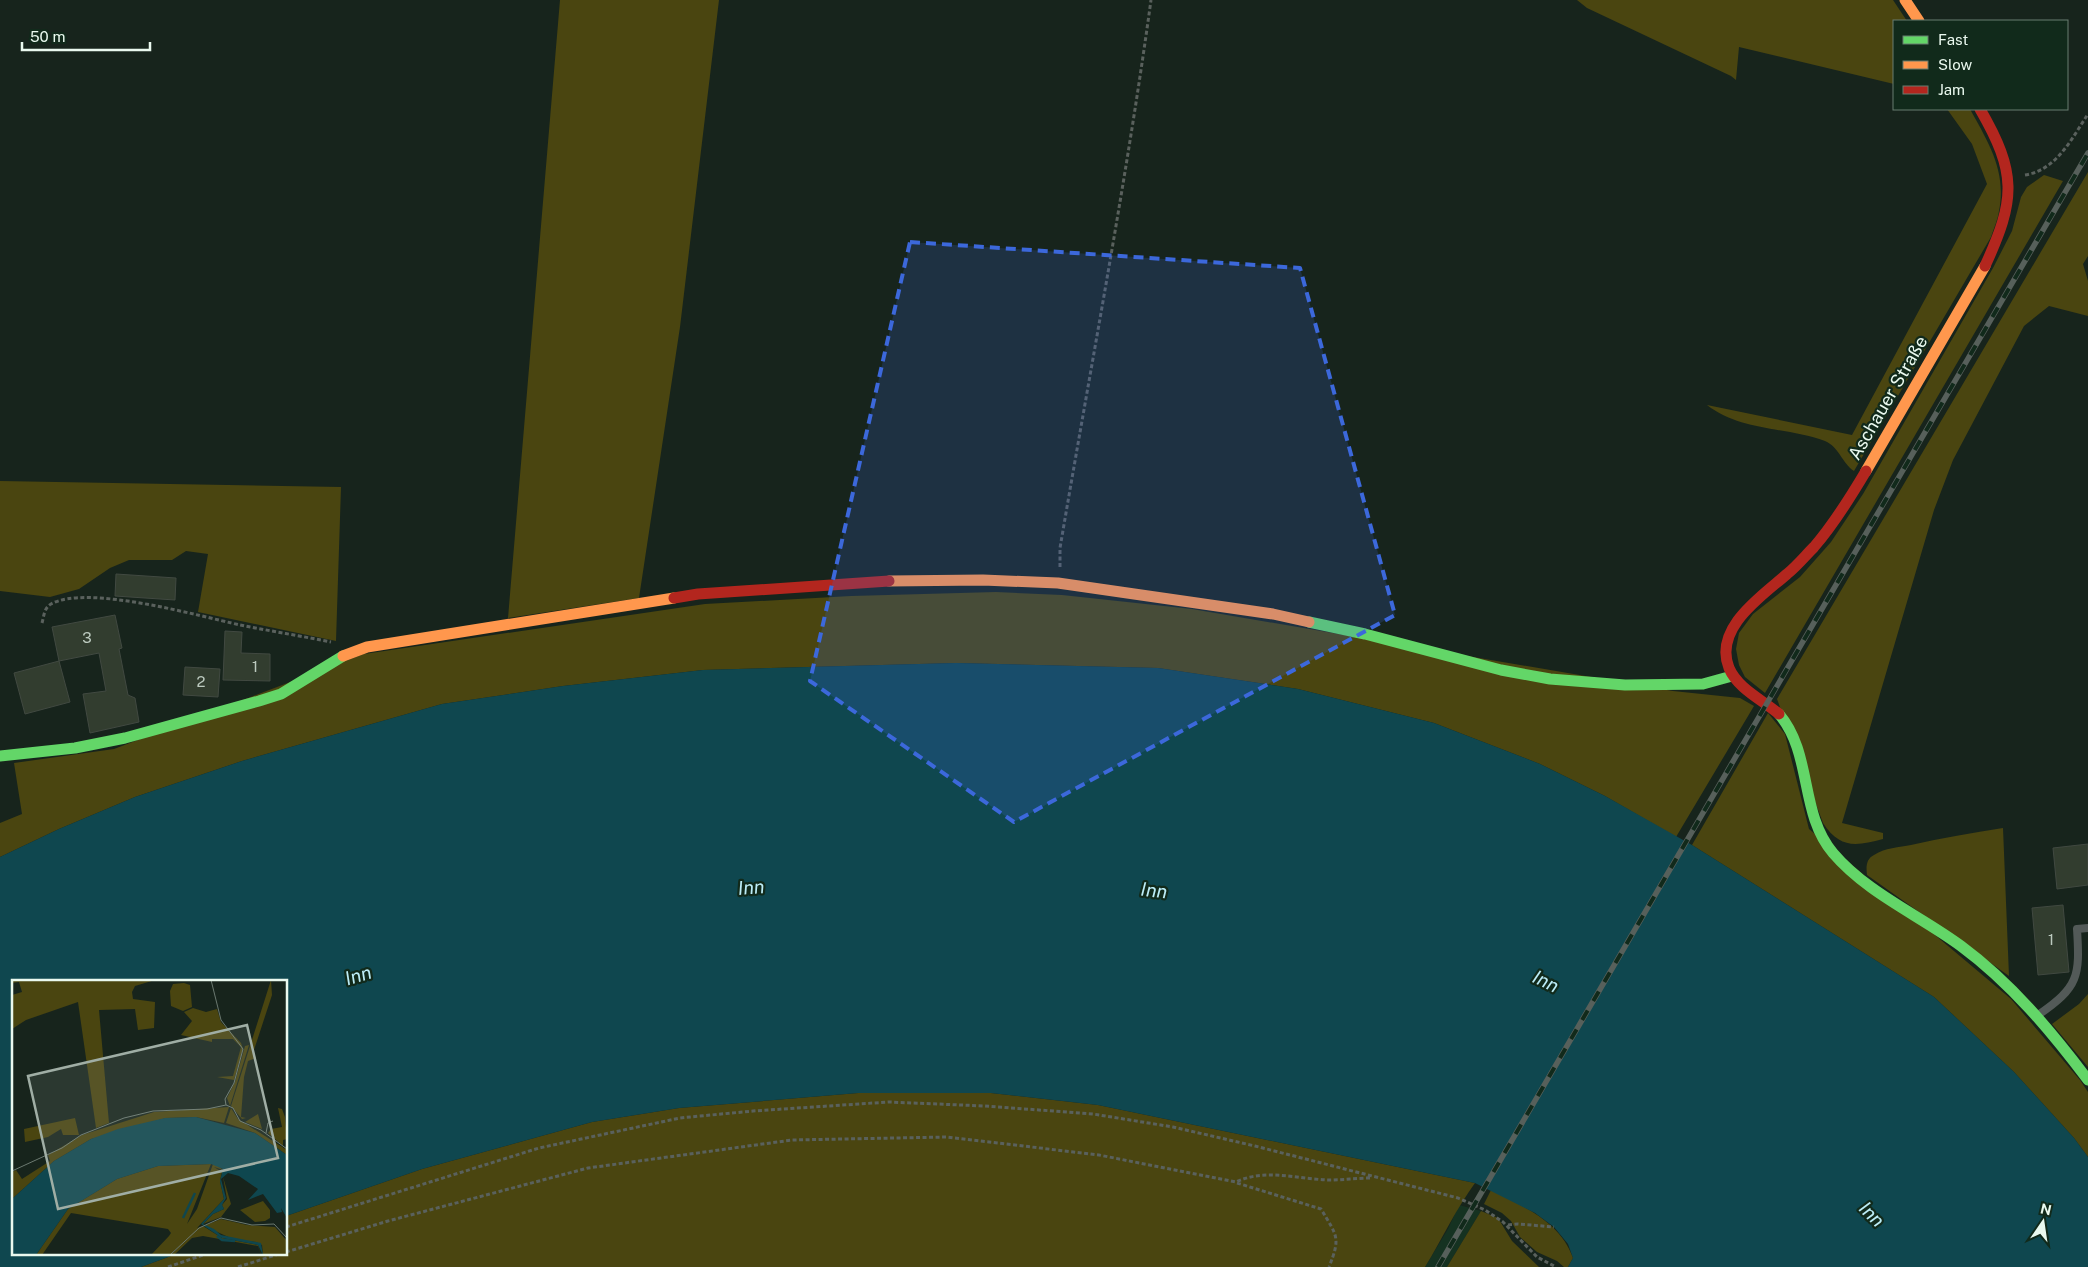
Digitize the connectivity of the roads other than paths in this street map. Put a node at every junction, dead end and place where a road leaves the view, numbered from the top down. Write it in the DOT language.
graph roads {
  1 [pos="1905,0"];
  2 [pos="1918,20"];
  3 [pos="1981,110"];
  4 [pos="1732,676"];
  5 [pos="0,756"];
  6 [pos="2088,928"];
  7 [pos="2036,1016"];
  8 [pos="2088,1080"];
  1 -- 2 [label="street"];
  3 -- 4 [label="street, Aschauer Straße"];
  4 -- 5 [label="street"];
  4 -- 7 [label="street"];
  6 -- 7 [label="lane"];
  7 -- 8 [label="street"];
}
